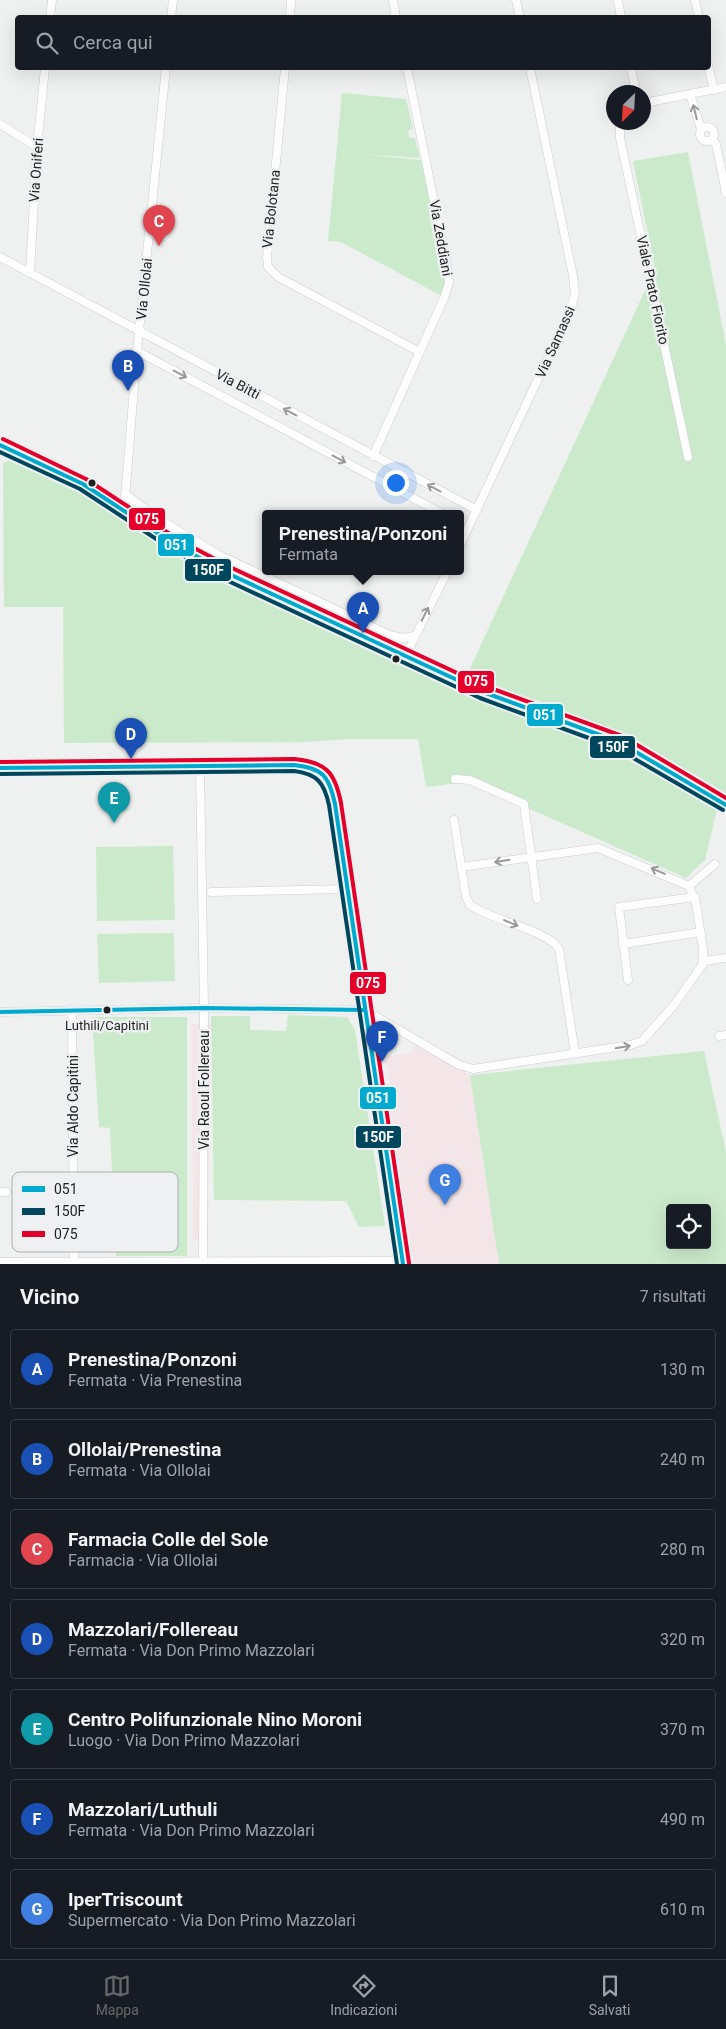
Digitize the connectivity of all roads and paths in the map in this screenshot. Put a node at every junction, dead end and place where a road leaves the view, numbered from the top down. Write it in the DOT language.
graph roads {
  1 [pos="52,0"];
  2 [pos="173,0"];
  3 [pos="292,0"];
  4 [pos="393,0"];
  5 [pos="516,0"];
  6 [pos="618,0"];
  7 [pos="695,0"];
  8 [pos="50,15"];
  9 [pos="171,15"];
  10 [pos="290,15"];
  11 [pos="396,15"];
  12 [pos="519,15"];
  13 [pos="620,15"];
  14 [pos="698,15"];
  15 [pos="45,70"];
  16 [pos="166,70"];
  17 [pos="285,70"];
  18 [pos="407,70"];
  19 [pos="530,70"];
  20 [pos="631,70"];
  21 [pos="709,70"];
  22 [pos="635,85"];
  23 [pos="726,87"];
  24 [pos="714,90"];
  25 [pos="690,94"];
  26 [pos="651,102"];
  27 [pos="0,124"];
  28 [pos="620,130"];
  29 [pos="38,147"];
  30 [pos="726,193"];
  31 [pos="0,257"];
  32 [pos="30,273"];
  33 [pos="139,331"];
  34 [pos="137,351"];
  35 [pos="418,351"];
  36 [pos="0,445"];
  37 [pos="373,456"];
  38 [pos="688,457"];
  39 [pos="125,494"];
  40 [pos="124,510"];
  41 [pos="435,510"];
  42 [pos="477,510"];
  43 [pos="464,526"];
  44 [pos="469,528"];
  45 [pos="464,537"];
  46 [pos="445,575"];
  47 [pos="414,636"];
  48 [pos="405,657"];
  49 [pos="200,767"];
  50 [pos="0,768"];
  51 [pos="455,779"];
  52 [pos="726,805"];
  53 [pos="454,820"];
  54 [pos="532,856"];
  55 [pos="714,864"];
  56 [pos="461,867"];
  57 [pos="689,886"];
  58 [pos="347,889"];
  59 [pos="211,892"];
  60 [pos="695,897"];
  61 [pos="537,899"];
  62 [pos="701,932"];
  63 [pos="623,944"];
  64 [pos="726,958"];
  65 [pos="704,961"];
  66 [pos="628,980"];
  67 [pos="204,1008"];
  68 [pos="72,1010"];
  69 [pos="365,1010"];
  70 [pos="0,1012"];
  71 [pos="575,1052"];
  72 [pos="73,1172"];
  73 [pos="74,1252"];
  74 [pos="3,1262"];
  75 [pos="74,1262"];
  76 [pos="203,1263"];
  77 [pos="403,1263"];
  1 -- 8 [label="street"];
  2 -- 9 [label="street"];
  3 -- 10 [label="street"];
  4 -- 11 [label="street"];
  5 -- 12 [label="street"];
  6 -- 13 [label="street"];
  7 -- 14 [label="street"];
  15 -- 29 [label="street, Via Oniferi"];
  16 -- 33 [label="street, Via Ollolai"];
  17 -- 35 [label="street, Via Bolotana"];
  18 -- 35 [label="street, Via Zeddiani"];
  19 -- 42 [label="street, Via Samassi"];
  20 -- 22 [label="street"];
  21 -- 24 [label="street"];
  23 -- 24 [label="street"];
  24 -- 25 [label="street"];
  25 -- 26 [label="street"];
  30 -- 25 [label="street, one-way"];
  27 -- 29 [label="street"];
  28 -- 38 [label="street, Viale Prato Fiorito"];
  29 -- 32 [label="street, Via Oniferi"];
  31 -- 32 [label="street, Via Bitti"];
  32 -- 33 [label="street, Via Bitti"];
  33 -- 34 [label="street, Via Ollolai"];
  37 -- 33 [label="street, Via Bitti, one-way"];
  34 -- 39 [label="street, Via Ollolai"];
  34 -- 41 [label="street, Via Bitti, one-way"];
  35 -- 37 [label="street, Via Zeddiani"];
  36 -- 40 [label="main road"];
  42 -- 37 [label="street, Via Bitti, one-way"];
  39 -- 40 [label="street, Via Ollolai"];
  39 -- 47 [label="street"];
  40 -- 48 [label="main road"];
  42 -- 44 [label="street, Via Samassi"];
  43 -- 44 [label="street"];
  44 -- 45 [label="street, Via Samassi"];
  47 -- 46 [label="street, one-way"];
  47 -- 48 [label="street"];
  48 -- 52 [label="main road"];
  49 -- 50 [label="street"];
  49 -- 58 [label="street"];
  49 -- 67 [label="street, Via Raoul Follereau"];
  51 -- 54 [label="street"];
  53 -- 56 [label="street"];
  54 -- 56 [label="street, one-way"];
  57 -- 54 [label="street, one-way"];
  54 -- 61 [label="street"];
  55 -- 57 [label="street"];
  56 -- 71 [label="street, one-way"];
  57 -- 60 [label="street"];
  58 -- 59 [label="street"];
  58 -- 69 [label="street"];
  60 -- 62 [label="street"];
  60 -- 63 [label="street"];
  62 -- 63 [label="street"];
  62 -- 65 [label="street"];
  63 -- 66 [label="street"];
  64 -- 65 [label="street"];
  71 -- 65 [label="street, one-way"];
  67 -- 68 [label="street"];
  67 -- 69 [label="street"];
  67 -- 76 [label="street, Via Raoul Follereau"];
  68 -- 70 [label="street"];
  68 -- 72 [label="street, Via Aldo Capitini"];
  69 -- 71 [label="street"];
  69 -- 77 [label="street"];
  73 -- 75 [label="street, Via Aldo Capitini"];
  74 -- 75 [label="street"];
  75 -- 76 [label="street"];
  76 -- 77 [label="street"];
}
